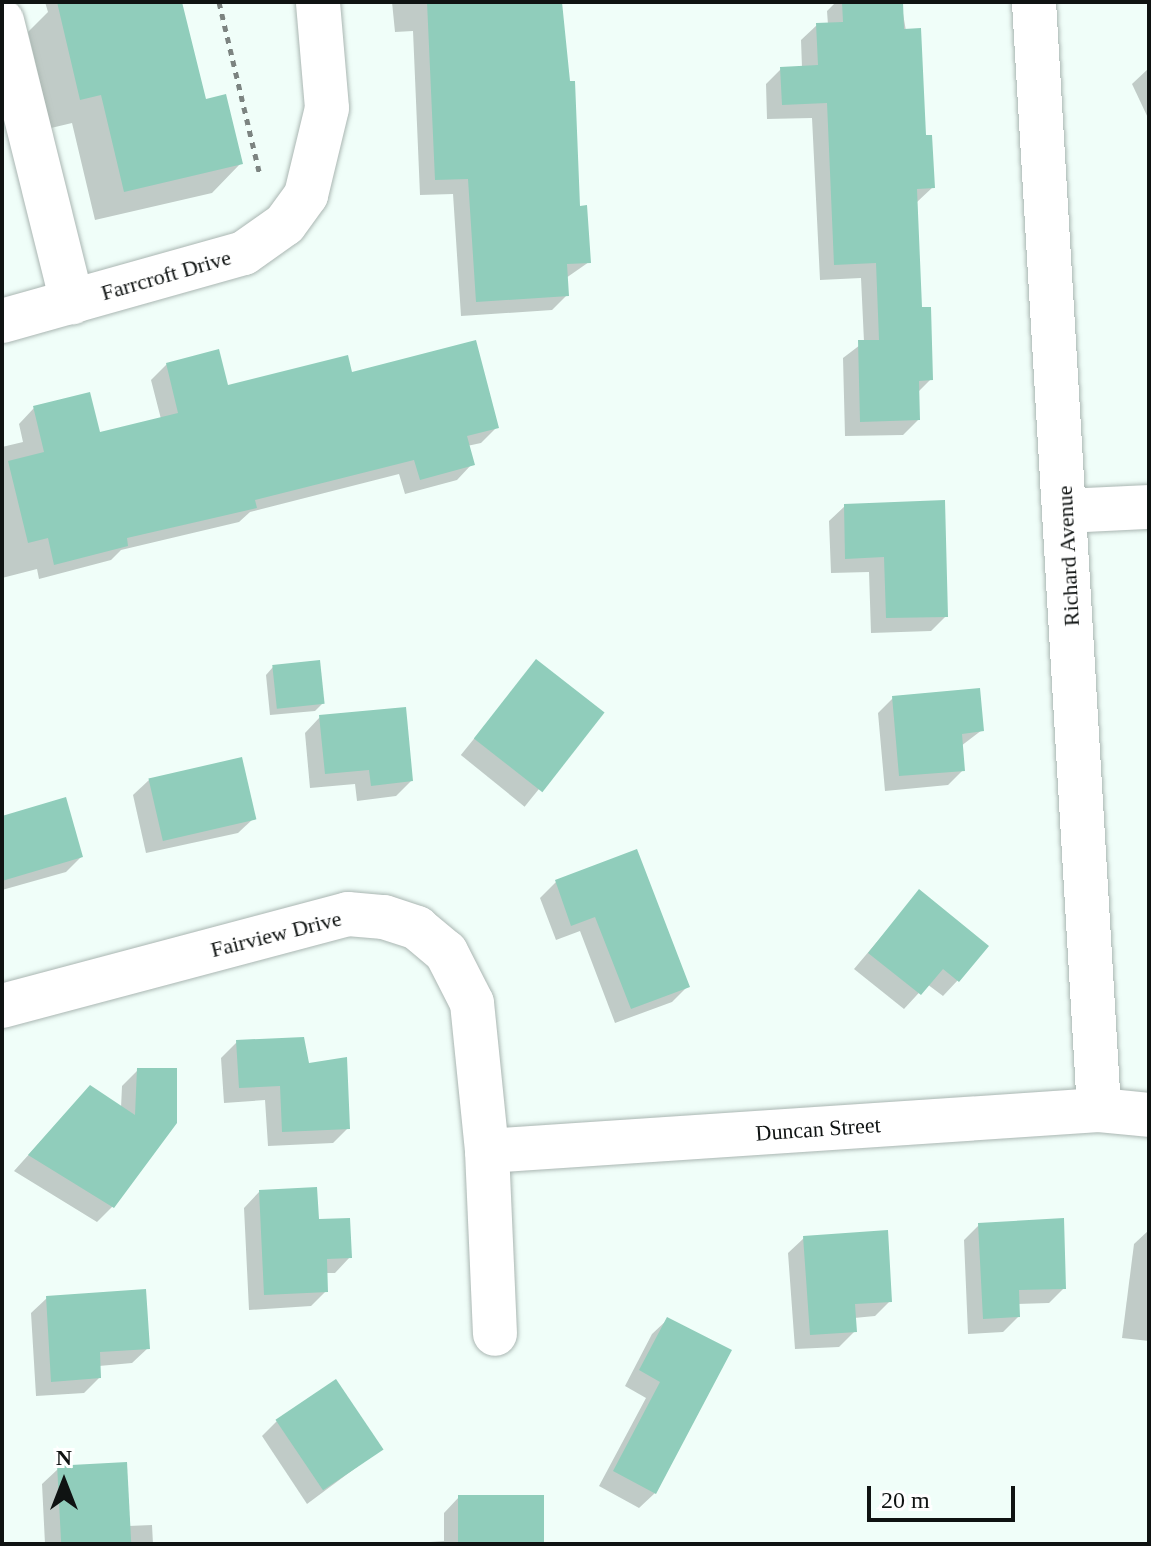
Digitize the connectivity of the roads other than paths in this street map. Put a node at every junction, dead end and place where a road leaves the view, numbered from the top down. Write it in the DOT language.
graph roads {
  1 [pos="318,2"];
  2 [pos="1034,2"];
  3 [pos="2,21"];
  4 [pos="72,302"];
  5 [pos="2,321"];
  6 [pos="1149,507"];
  7 [pos="1066,511"];
  8 [pos="2,1006"];
  9 [pos="1099,1110"];
  10 [pos="1149,1115"];
  11 [pos="487,1151"];
  12 [pos="495,1334"];
  1 -- 4 [label="street, Farrcroft Drive"];
  2 -- 7 [label="street, Richard Avenue"];
  3 -- 4 [label="street"];
  4 -- 5 [label="street, Farrcroft Drive"];
  6 -- 7 [label="street"];
  7 -- 9 [label="street, Richard Avenue"];
  8 -- 11 [label="street, Fairview Drive"];
  9 -- 10 [label="street, Duncan Street"];
  9 -- 11 [label="street, Duncan Street"];
  11 -- 12 [label="street, Fairview Drive"];
}
